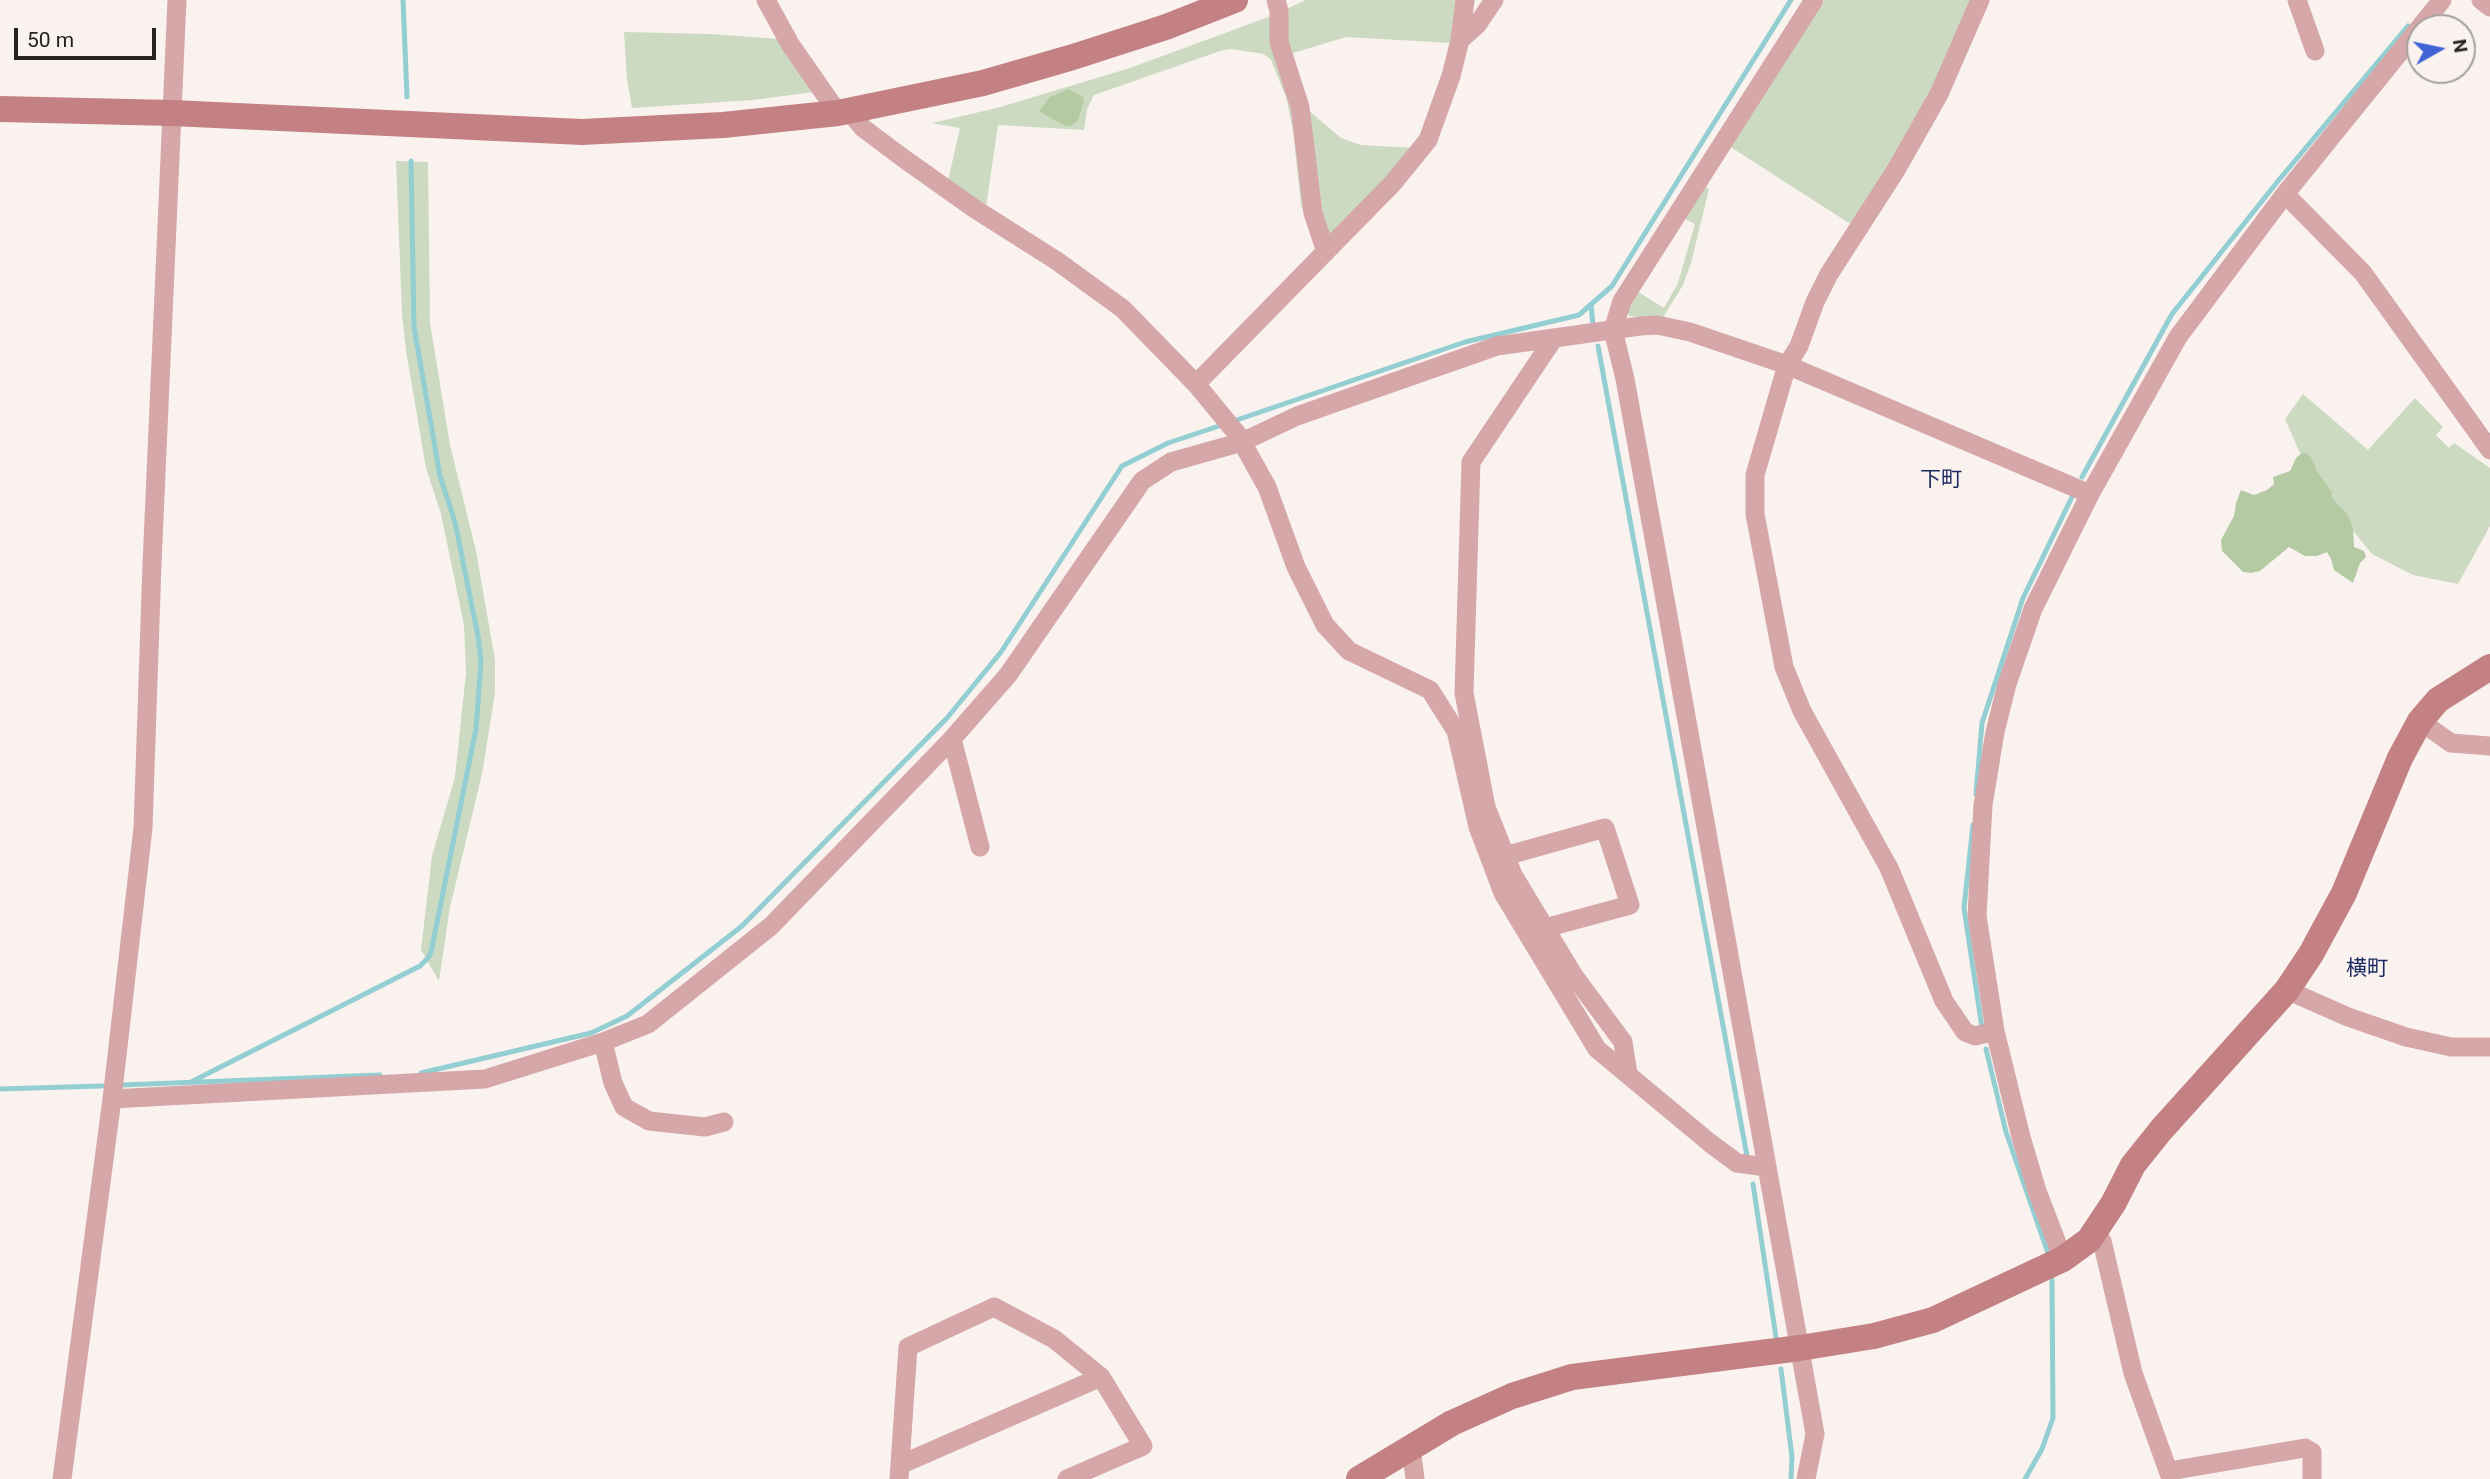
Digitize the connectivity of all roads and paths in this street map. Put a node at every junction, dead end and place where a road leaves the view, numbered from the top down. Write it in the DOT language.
graph roads {
  1 [pos="177,0"];
  2 [pos="766,0"];
  3 [pos="1235,0"];
  4 [pos="1276,0"];
  5 [pos="1465,0"];
  6 [pos="1494,0"];
  7 [pos="1814,0"];
  8 [pos="1980,0"];
  9 [pos="2297,0"];
  10 [pos="2442,0"];
  11 [pos="2481,0"];
  12 [pos="2490,7"];
  13 [pos="1460,40"];
  14 [pos="2315,51"];
  15 [pos="0,109"];
  16 [pos="844,112"];
  17 [pos="172,114"];
  18 [pos="2286,194"];
  19 [pos="1326,252"];
  20 [pos="1613,330"];
  21 [pos="1554,338"];
  22 [pos="1787,365"];
  23 [pos="1196,384"];
  24 [pos="1240,439"];
  25 [pos="2490,450"];
  26 [pos="2090,495"];
  27 [pos="2490,667"];
  28 [pos="2420,721"];
  29 [pos="953,739"];
  30 [pos="2490,746"];
  31 [pos="980,847"];
  32 [pos="1505,856"];
  33 [pos="1545,928"];
  34 [pos="2287,990"];
  35 [pos="1996,1031"];
  36 [pos="603,1042"];
  37 [pos="2490,1047"];
  38 [pos="1628,1074"];
  39 [pos="112,1099"];
  40 [pos="724,1122"];
  41 [pos="1766,1167"];
  42 [pos="2094,1231"];
  43 [pos="2063,1259"];
  44 [pos="1800,1348"];
  45 [pos="1101,1377"];
  46 [pos="1411,1447"];
  47 [pos="900,1471"];
  48 [pos="2170,1475"];
  49 [pos="62,1479"];
  50 [pos="1067,1479"];
  51 [pos="1359,1479"];
  52 [pos="1415,1479"];
  53 [pos="1806,1479"];
  54 [pos="2312,1479"];
  1 -- 17 [label="street"];
  2 -- 16 [label="street"];
  3 -- 16 [label="street"];
  4 -- 19 [label="street"];
  5 -- 13 [label="street"];
  6 -- 13 [label="street"];
  7 -- 20 [label="street"];
  8 -- 22 [label="street"];
  9 -- 14 [label="street"];
  10 -- 18 [label="street"];
  11 -- 12 [label="street"];
  13 -- 19 [label="street"];
  15 -- 17 [label="street"];
  16 -- 17 [label="street"];
  16 -- 23 [label="street"];
  17 -- 39 [label="street"];
  18 -- 25 [label="street"];
  18 -- 26 [label="street"];
  19 -- 23 [label="street"];
  20 -- 21 [label="street"];
  20 -- 22 [label="street"];
  20 -- 41 [label="street"];
  21 -- 24 [label="street"];
  21 -- 32 [label="street"];
  22 -- 26 [label="street"];
  22 -- 35 [label="street"];
  23 -- 24 [label="street"];
  24 -- 29 [label="street"];
  24 -- 38 [label="street"];
  26 -- 35 [label="street"];
  27 -- 28 [label="street"];
  28 -- 30 [label="street"];
  28 -- 34 [label="street"];
  29 -- 31 [label="street"];
  29 -- 36 [label="street"];
  32 -- 33 [label="street"];
  32 -- 33 [label="street"];
  33 -- 38 [label="street"];
  34 -- 37 [label="street"];
  34 -- 42 [label="street"];
  35 -- 43 [label="street"];
  36 -- 39 [label="street"];
  36 -- 40 [label="street"];
  38 -- 41 [label="street"];
  39 -- 49 [label="street"];
  41 -- 44 [label="street"];
  42 -- 43 [label="street"];
  42 -- 48 [label="street"];
  43 -- 44 [label="street"];
  44 -- 46 [label="street"];
  44 -- 53 [label="street"];
  45 -- 47 [label="street"];
  45 -- 47 [label="street"];
  45 -- 50 [label="street"];
  46 -- 51 [label="street"];
  46 -- 52 [label="street"];
  48 -- 54 [label="street"];
}
